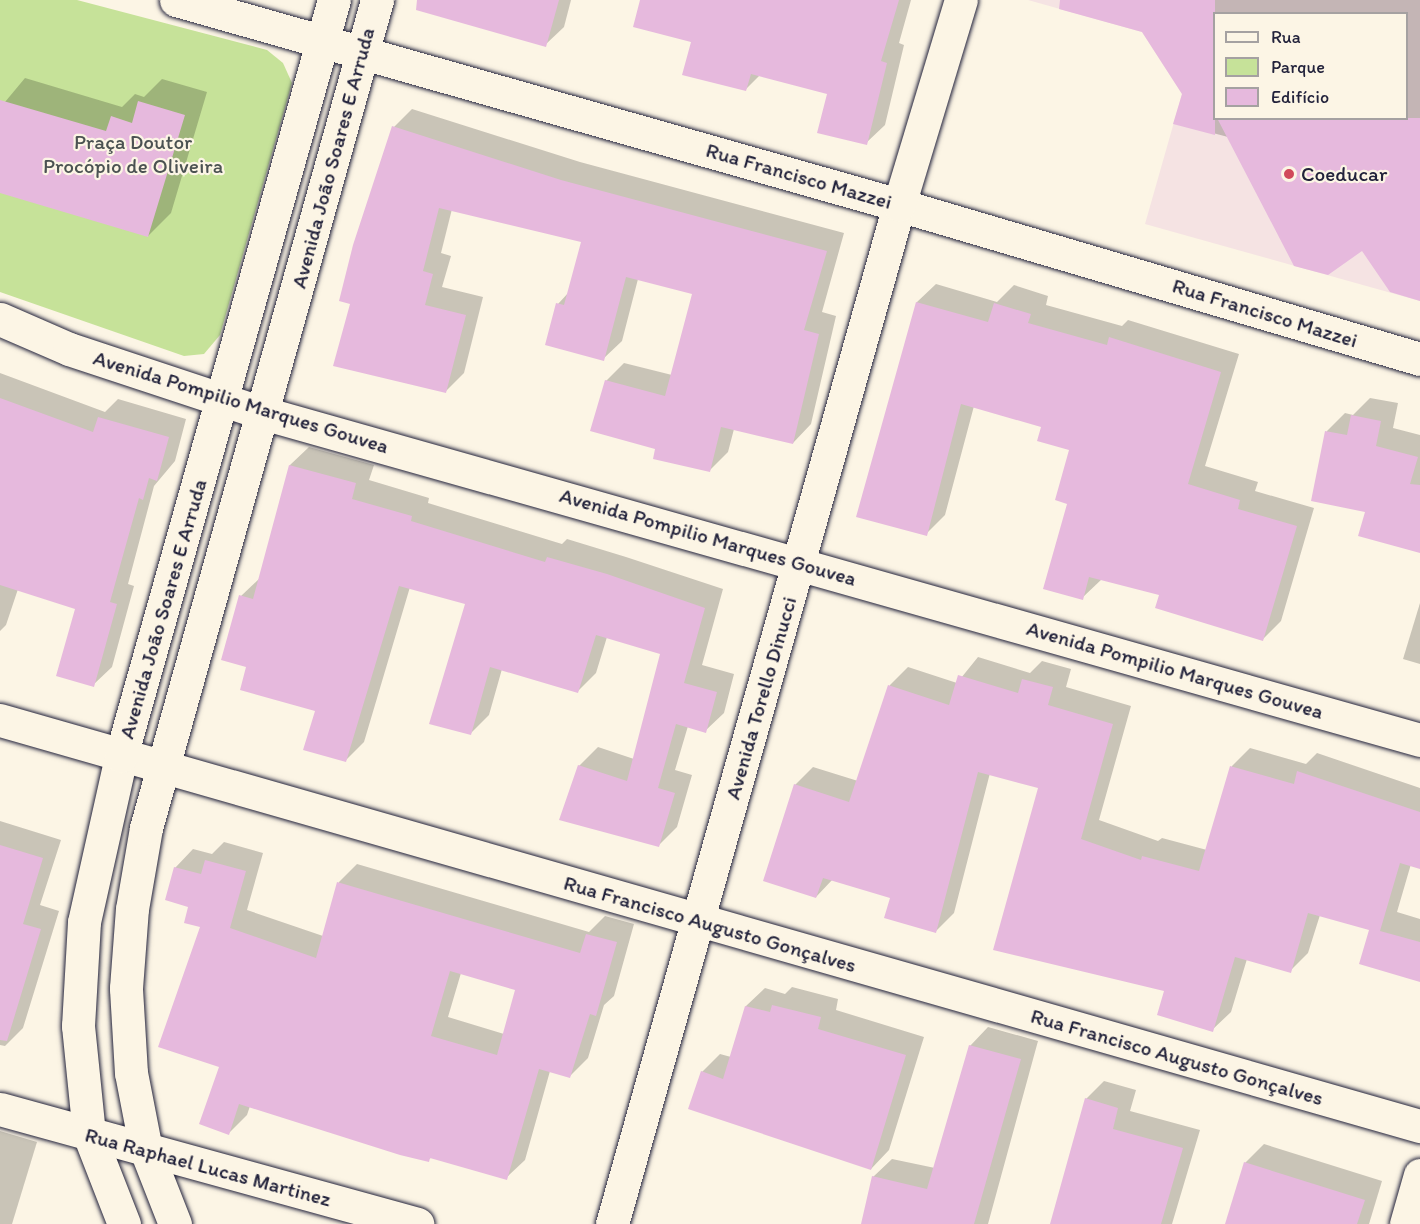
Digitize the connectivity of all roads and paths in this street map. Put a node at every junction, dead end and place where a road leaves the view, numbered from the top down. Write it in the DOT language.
graph roads {
  1 [pos="176,0"];
  2 [pos="334,0"];
  3 [pos="377,0"];
  4 [pos="961,0"];
  5 [pos="323,42"];
  6 [pos="362,52"];
  7 [pos="899,205"];
  8 [pos="0,320"];
  9 [pos="1420,359"];
  10 [pos="222,400"];
  11 [pos="263,413"];
  12 [pos="800,562"];
  13 [pos="0,720"];
  14 [pos="1420,740"];
  15 [pos="121,756"];
  16 [pos="160,766"];
  17 [pos="696,920"];
  18 [pos="0,1109"];
  19 [pos="1420,1126"];
  20 [pos="89,1134"];
  21 [pos="146,1150"];
  22 [pos="1420,1175"];
  23 [pos="124,1224"];
  24 [pos="175,1224"];
  25 [pos="417,1224"];
  26 [pos="612,1224"];
  27 [pos="1406,1224"];
  1 -- 5 [label="street, Rua Francisco Mazzei"];
  2 -- 5 [label="street, Avenida João Soares E Arruda"];
  3 -- 6 [label="street, Avenida João Soares E Arruda"];
  4 -- 7 [label="street, Avenida Torello Dinucci"];
  5 -- 6 [label="street, Rua Francisco Mazzei"];
  5 -- 10 [label="street, Avenida João Soares E Arruda"];
  6 -- 7 [label="street, Rua Francisco Mazzei"];
  6 -- 11 [label="street, Avenida João Soares E Arruda"];
  7 -- 9 [label="street, Rua Francisco Mazzei"];
  7 -- 12 [label="street, Avenida Torello Dinucci"];
  8 -- 10 [label="street, Avenida Pompilio Marques Gouvea"];
  10 -- 11 [label="street, Avenida Pompilio Marques Gouvea"];
  10 -- 15 [label="street, Avenida João Soares E Arruda"];
  11 -- 12 [label="street, Avenida Pompilio Marques Gouvea"];
  11 -- 16 [label="street, Avenida João Soares E Arruda"];
  12 -- 14 [label="street, Avenida Pompilio Marques Gouvea"];
  12 -- 17 [label="street, Avenida Torello Dinucci"];
  13 -- 15 [label="street, Rua Francisco Augusto Gonçalves"];
  15 -- 16 [label="street, Rua Francisco Augusto Gonçalves"];
  15 -- 20 [label="street, Avenida João Soares E Arruda"];
  16 -- 17 [label="street, Rua Francisco Augusto Gonçalves"];
  16 -- 21 [label="street, Avenida João Soares E Arruda"];
  17 -- 19 [label="street, Rua Francisco Augusto Gonçalves"];
  17 -- 26 [label="street, Avenida Torello Dinucci"];
  18 -- 20 [label="street, Rua Raphael Lucas Martinez"];
  20 -- 21 [label="street, Rua Raphael Lucas Martinez"];
  20 -- 23 [label="street, Avenida João Soares E Arruda"];
  21 -- 24 [label="street, Avenida João Soares E Arruda"];
  21 -- 25 [label="street, Rua Raphael Lucas Martinez"];
  22 -- 27 [label="street"];
}
